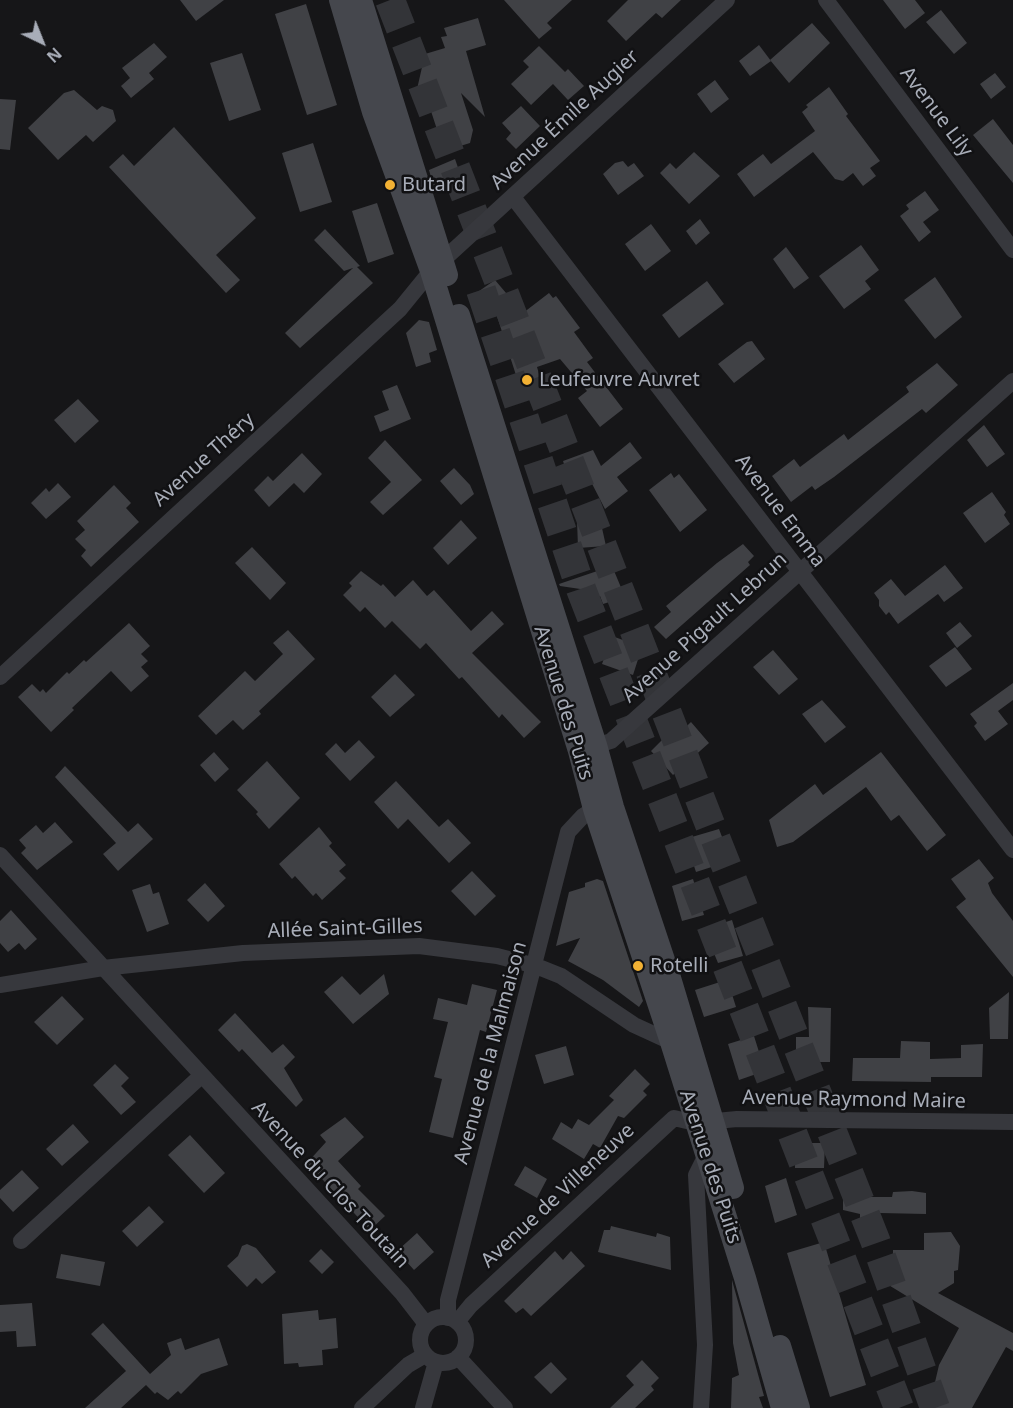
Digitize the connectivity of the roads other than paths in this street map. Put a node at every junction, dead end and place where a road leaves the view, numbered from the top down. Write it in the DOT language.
graph roads {
  1 [pos="340,0"];
  2 [pos="361,0"];
  3 [pos="727,0"];
  4 [pos="826,0"];
  5 [pos="513,197"];
  6 [pos="1013,249"];
  7 [pos="437,265"];
  8 [pos="1013,381"];
  9 [pos="800,571"];
  10 [pos="0,676"];
  11 [pos="587,748"];
  12 [pos="594,809"];
  13 [pos="1013,850"];
  14 [pos="0,855"];
  15 [pos="643,928"];
  16 [pos="536,966"];
  17 [pos="103,968"];
  18 [pos="0,985"];
  19 [pos="671,1042"];
  20 [pos="201,1076"];
  21 [pos="1013,1122"];
  22 [pos="704,1123"];
  23 [pos="706,1155"];
  24 [pos="21,1241"];
  25 [pos="453,1320"];
  26 [pos="426,1324"];
  27 [pos="458,1357"];
  28 [pos="430,1359"];
  29 [pos="362,1408"];
  30 [pos="423,1408"];
  31 [pos="505,1408"];
  32 [pos="701,1408"];
  33 [pos="782,1408"];
  34 [pos="799,1408"];
  1 -- 7 [label="street, Avenue des Puits"];
  2 -- 7 [label="street, Avenue des Puits"];
  3 -- 5 [label="street, Avenue Émile Augier"];
  4 -- 6 [label="street, Avenue Lily"];
  5 -- 7 [label="street, Avenue Émile Augier"];
  5 -- 9 [label="street, Avenue Emma"];
  7 -- 10 [label="street, Avenue Théry"];
  7 -- 11 [label="street, Avenue des Puits"];
  8 -- 9 [label="street, Avenue Pigault Lebrun"];
  9 -- 11 [label="street, Avenue Pigault Lebrun"];
  9 -- 13 [label="street, Avenue Emma"];
  11 -- 12 [label="street, Avenue des Puits"];
  11 -- 15 [label="street, Avenue des Puits"];
  12 -- 15 [label="street, Avenue des Puits"];
  12 -- 16 [label="street, Avenue de la Malmaison"];
  14 -- 17 [label="street, Avenue du Clos Toutain"];
  15 -- 19 [label="street, Avenue des Puits"];
  15 -- 22 [label="street, Avenue des Puits"];
  16 -- 17 [label="street, Allée Saint-Gilles"];
  16 -- 19 [label="street, Allée Saint-Gilles"];
  16 -- 25 [label="street, Avenue de la Malmaison"];
  17 -- 18 [label="street, Allée Saint-Gilles"];
  17 -- 20 [label="street, Avenue du Clos Toutain"];
  19 -- 22 [label="street, Avenue des Puits"];
  20 -- 24 [label="street"];
  20 -- 26 [label="street, Avenue du Clos Toutain"];
  21 -- 22 [label="street, Avenue Raymond Maire"];
  22 -- 23 [label="street, Avenue des Puits"];
  22 -- 25 [label="street, Avenue de Villeneuve"];
  22 -- 34 [label="street, Avenue des Puits"];
  23 -- 32 [label="street"];
  23 -- 33 [label="street, Avenue des Puits"];
  25 -- 26 [label="street"];
  25 -- 27 [label="street"];
  26 -- 28 [label="street"];
  27 -- 28 [label="street"];
  27 -- 31 [label="street"];
  28 -- 29 [label="street"];
  28 -- 30 [label="street"];
}
